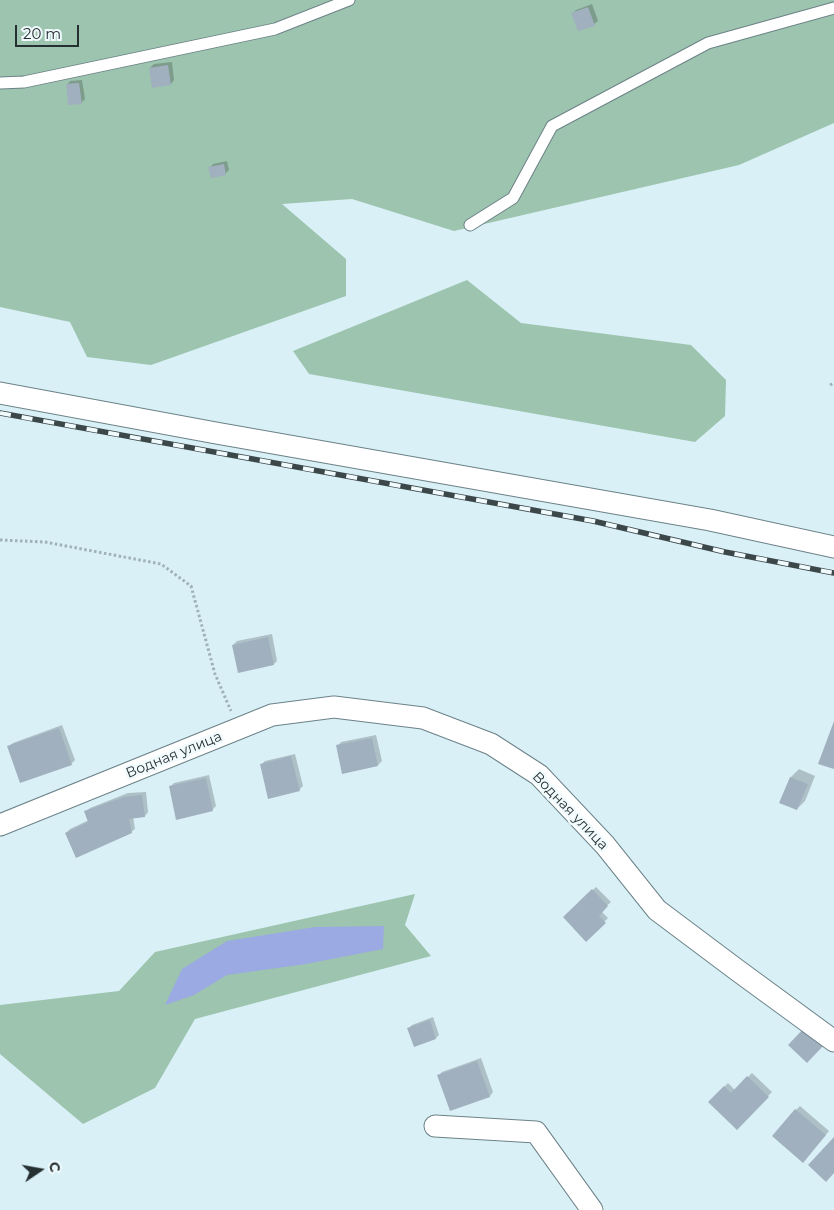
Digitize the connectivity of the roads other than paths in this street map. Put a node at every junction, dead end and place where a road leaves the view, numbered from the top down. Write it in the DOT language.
graph roads {
  1 [pos="349,0"];
  2 [pos="834,8"];
  3 [pos="0,83"];
  4 [pos="470,225"];
  5 [pos="0,393"];
  6 [pos="834,547"];
  7 [pos="0,825"];
  8 [pos="834,1041"];
  9 [pos="434,1126"];
  10 [pos="592,1210"];
  1 -- 3 [label="lane"];
  2 -- 4 [label="lane"];
  5 -- 6 [label="street"];
  7 -- 8 [label="street, Водная улица"];
  9 -- 10 [label="street"];
}
